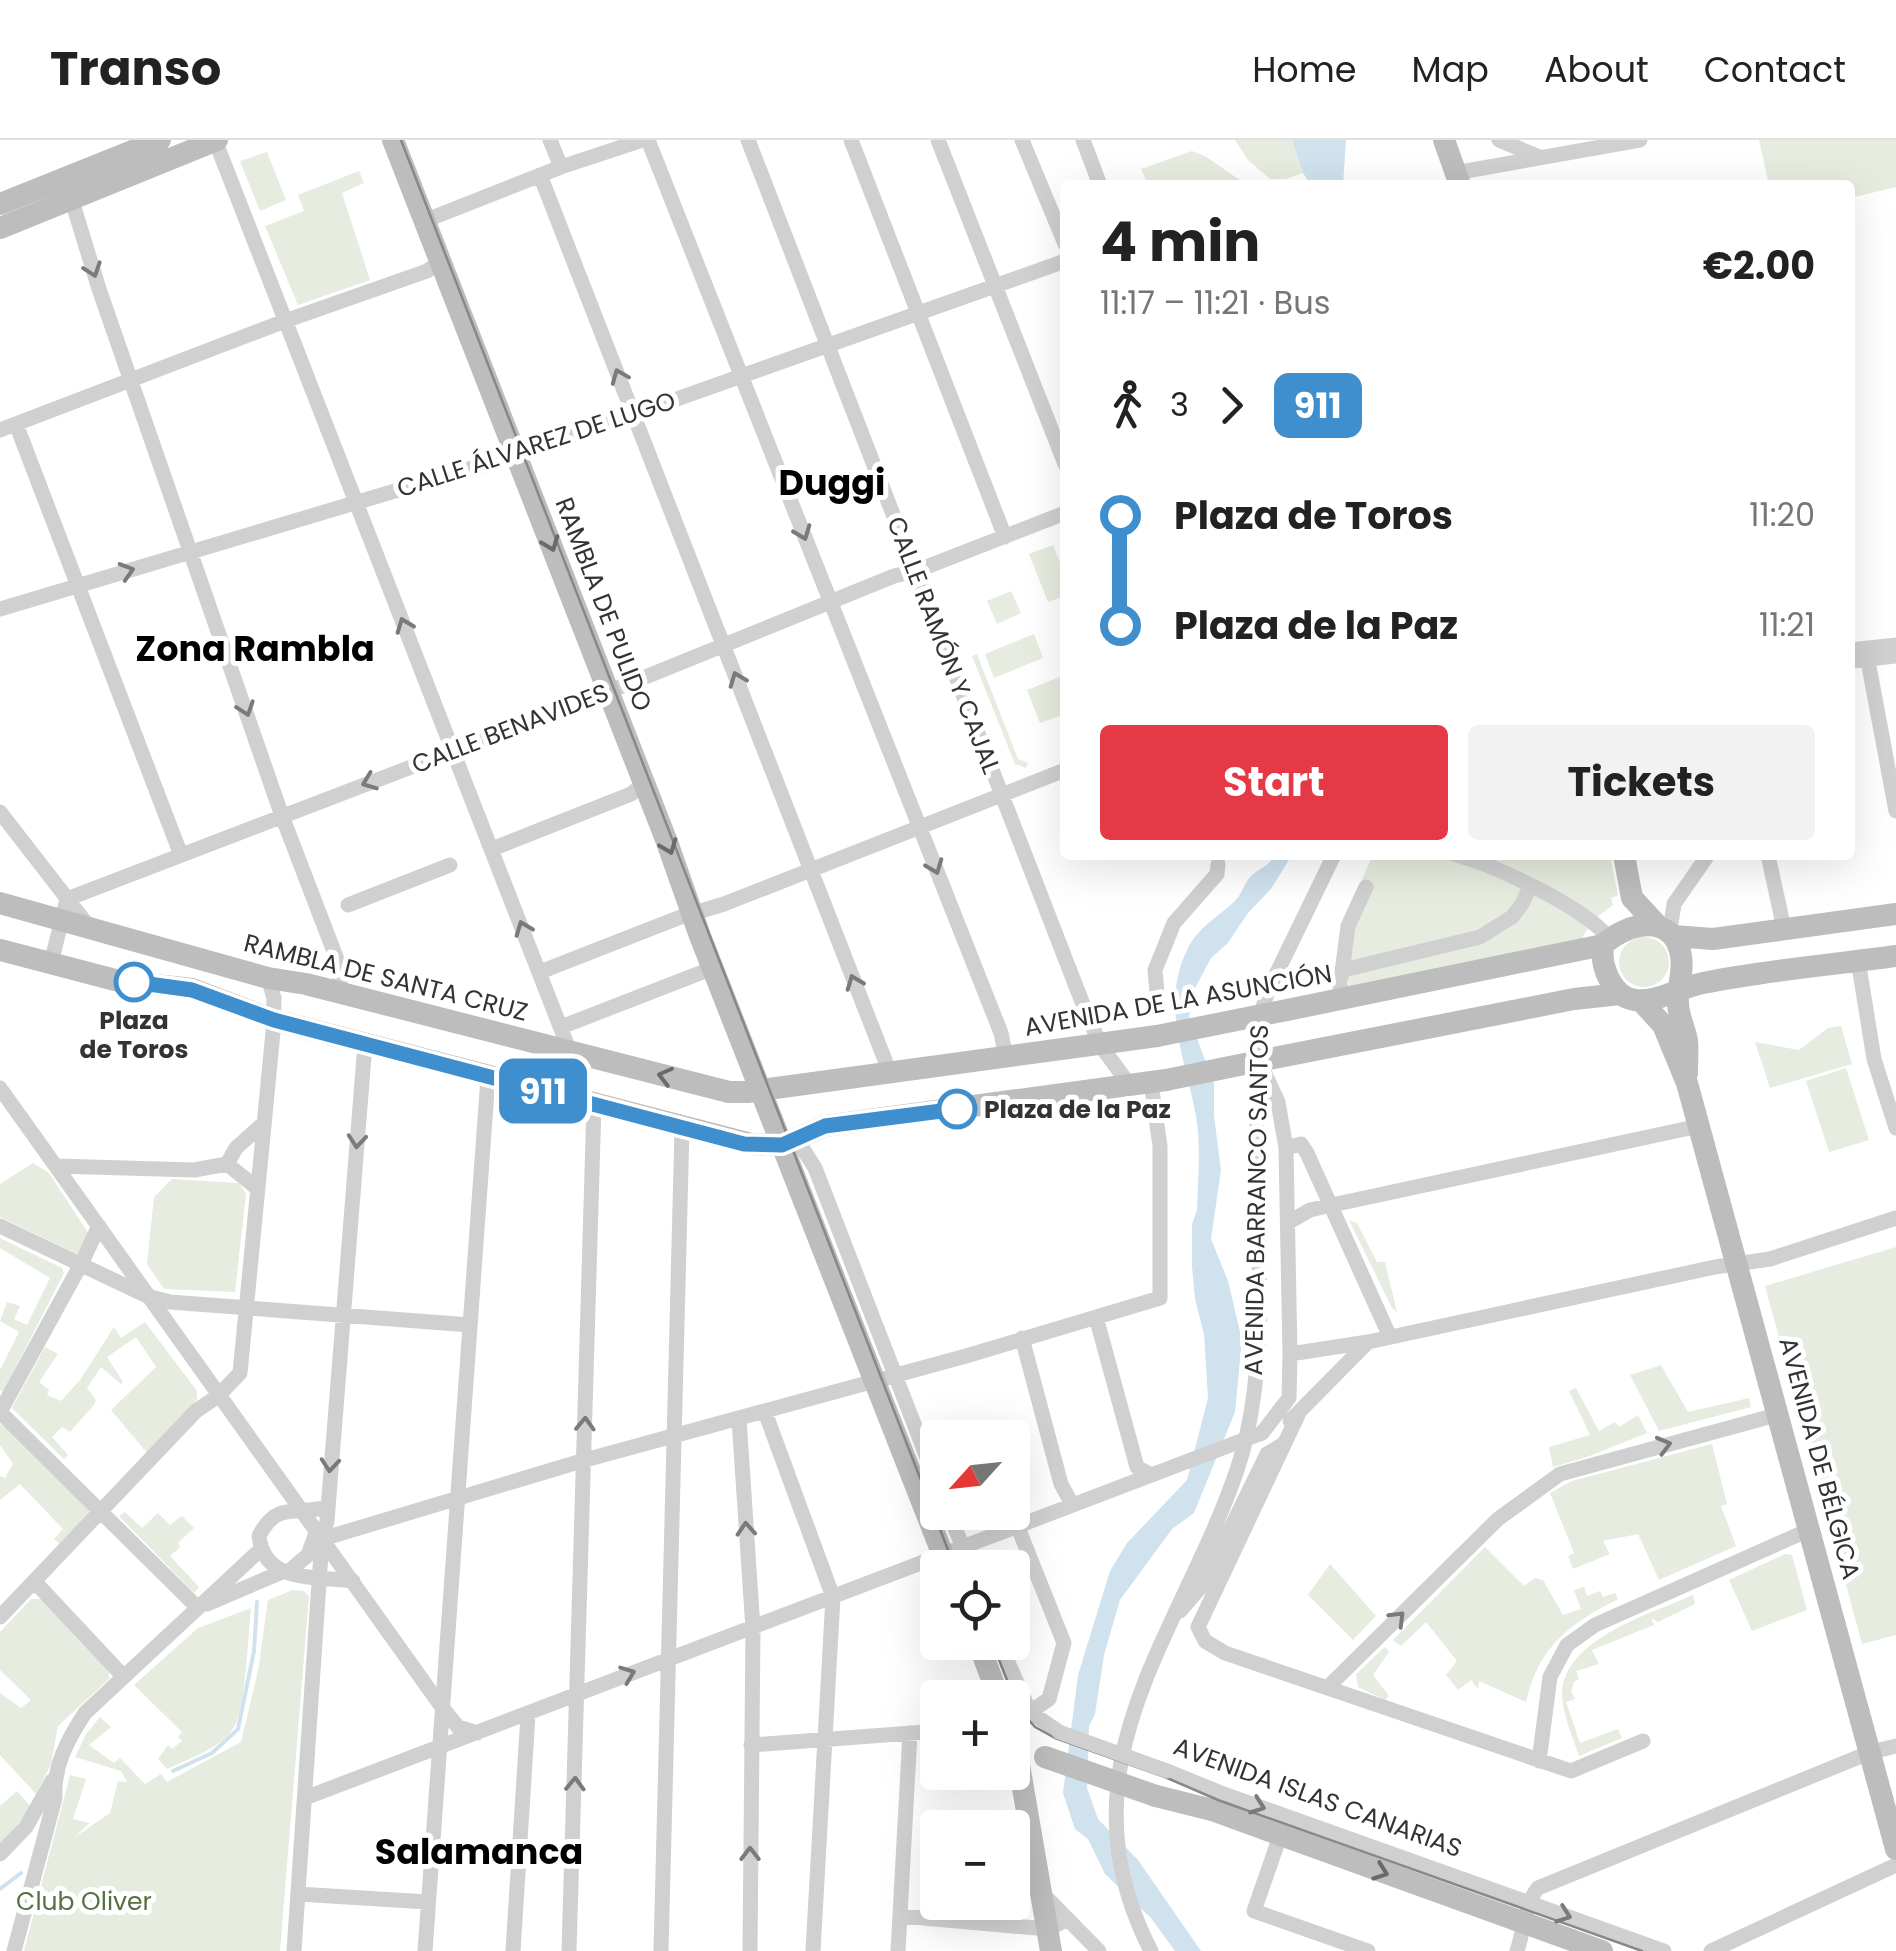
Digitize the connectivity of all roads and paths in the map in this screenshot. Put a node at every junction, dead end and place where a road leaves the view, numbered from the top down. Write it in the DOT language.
graph roads {
  1 [pos="160,140"];
  2 [pos="216,140"];
  3 [pos="393,140"];
  4 [pos="550,140"];
  5 [pos="646,140"];
  6 [pos="748,140"];
  7 [pos="851,140"];
  8 [pos="938,140"];
  9 [pos="1022,140"];
  10 [pos="1083,140"];
  11 [pos="1444,140"];
  12 [pos="1499,140"];
  13 [pos="1634,141"];
  14 [pos="1537,156"];
  15 [pos="561,167"];
  16 [pos="540,175"];
  17 [pos="1458,179"];
  18 [pos="1098,180"];
  19 [pos="70,188"];
  20 [pos="0,204"];
  21 [pos="424,221"];
  22 [pos="0,228"];
  23 [pos="1060,232"];
  24 [pos="440,262"];
  25 [pos="1060,263"];
  26 [pos="996,286"];
  27 [pos="918,313"];
  28 [pos="285,321"];
  29 [pos="828,346"];
  30 [pos="742,376"];
  31 [pos="131,380"];
  32 [pos="634,414"];
  33 [pos="8,427"];
  34 [pos="1060,451"];
  35 [pos="514,454"];
  36 [pos="356,502"];
  37 [pos="1060,515"];
  38 [pos="1005,536"];
  39 [pos="191,552"];
  40 [pos="916,571"];
  41 [pos="78,586"];
  42 [pos="830,603"];
  43 [pos="0,609"];
  44 [pos="724,646"];
  45 [pos="1896,646"];
  46 [pos="1855,650"];
  47 [pos="1896,656"];
  48 [pos="1855,661"];
  49 [pos="1868,662"];
  50 [pos="607,690"];
  51 [pos="453,750"];
  52 [pos="1060,772"];
  53 [pos="644,784"];
  54 [pos="1002,794"];
  55 [pos="1896,811"];
  56 [pos="0,812"];
  57 [pos="282,816"];
  58 [pos="920,828"];
  59 [pos="492,850"];
  60 [pos="182,854"];
  61 [pos="1332,860"];
  62 [pos="1468,860"];
  63 [pos="1625,860"];
  64 [pos="1705,860"];
  65 [pos="1769,860"];
  66 [pos="1218,864"];
  67 [pos="450,865"];
  68 [pos="811,870"];
  69 [pos="1530,886"];
  70 [pos="1366,887"];
  71 [pos="1632,898"];
  72 [pos="0,903"];
  73 [pos="348,905"];
  74 [pos="64,909"];
  75 [pos="693,914"];
  76 [pos="1896,914"];
  77 [pos="1784,929"];
  78 [pos="1667,931"];
  79 [pos="1472,938"];
  80 [pos="1605,941"];
  81 [pos="0,950"];
  82 [pos="1896,956"];
  83 [pos="208,960"];
  84 [pos="1479,963"];
  85 [pos="51,964"];
  86 [pos="1858,966"];
  87 [pos="712,968"];
  88 [pos="540,972"];
  89 [pos="1342,972"];
  90 [pos="268,978"];
  91 [pos="144,983"];
  92 [pos="1678,988"];
  93 [pos="338,991"];
  94 [pos="1630,997"];
  95 [pos="1342,999"];
  96 [pos="1158,1003"];
  97 [pos="274,1020"];
  98 [pos="561,1028"];
  99 [pos="366,1044"];
  100 [pos="1102,1046"];
  101 [pos="570,1052"];
  102 [pos="1006,1058"];
  103 [pos="1260,1062"];
  104 [pos="890,1073"];
  105 [pos="488,1077"];
  106 [pos="1149,1084"];
  107 [pos="1687,1084"];
  108 [pos="0,1088"];
  109 [pos="760,1090"];
  110 [pos="594,1104"];
  111 [pos="264,1123"];
  112 [pos="1699,1126"];
  113 [pos="682,1128"];
  114 [pos="1896,1128"];
  115 [pos="789,1141"];
  116 [pos="1286,1148"];
  117 [pos="227,1164"];
  118 [pos="56,1166"];
  119 [pos="258,1189"];
  120 [pos="1332,1205"];
  121 [pos="1896,1218"];
  122 [pos="1289,1222"];
  123 [pos="0,1226"];
  124 [pos="99,1226"];
  125 [pos="122,1261"];
  126 [pos="1738,1263"];
  127 [pos="82,1264"];
  128 [pos="103,1275"];
  129 [pos="147,1296"];
  130 [pos="246,1307"];
  131 [pos="343,1314"];
  132 [pos="1096,1317"];
  133 [pos="470,1325"];
  134 [pos="1390,1336"];
  135 [pos="1022,1338"];
  136 [pos="1368,1342"];
  137 [pos="1290,1354"];
  138 [pos="885,1378"];
  139 [pos="218,1396"];
  140 [pos="1288,1398"];
  141 [pos="1303,1410"];
  142 [pos="0,1412"];
  143 [pos="765,1412"];
  144 [pos="1780,1414"];
  145 [pos="740,1418"];
  146 [pos="1262,1432"];
  147 [pos="675,1436"];
  148 [pos="1285,1443"];
  149 [pos="920,1449"];
  150 [pos="584,1460"];
  151 [pos="1147,1472"];
  152 [pos="458,1499"];
  153 [pos="1072,1504"];
  154 [pos="327,1507"];
  155 [pos="298,1510"];
  156 [pos="103,1511"];
  157 [pos="1030,1520"];
  158 [pos="1811,1529"];
  159 [pos="1008,1530"];
  160 [pos="1018,1530"];
  161 [pos="323,1541"];
  162 [pos="260,1550"];
  163 [pos="949,1550"];
  164 [pos="966,1550"];
  165 [pos="920,1568"];
  166 [pos="285,1572"];
  167 [pos="320,1577"];
  168 [pos="35,1582"];
  169 [pos="352,1582"];
  170 [pos="833,1597"];
  171 [pos="198,1608"];
  172 [pos="0,1617"];
  173 [pos="1168,1625"];
  174 [pos="753,1629"];
  175 [pos="671,1660"];
  176 [pos="123,1676"];
  177 [pos="1328,1686"];
  178 [pos="578,1693"];
  179 [pos="442,1706"];
  180 [pos="1030,1712"];
  181 [pos="528,1715"];
  182 [pos="920,1732"];
  183 [pos="477,1733"];
  184 [pos="910,1733"];
  185 [pos="825,1739"];
  186 [pos="1643,1741"];
  187 [pos="751,1744"];
  188 [pos="1030,1746"];
  189 [pos="1896,1746"];
  190 [pos="439,1747"];
  191 [pos="1872,1752"];
  192 [pos="1040,1755"];
  193 [pos="1030,1758"];
  194 [pos="1540,1761"];
  195 [pos="54,1777"];
  196 [pos="1023,1790"];
  197 [pos="305,1798"];
  198 [pos="1280,1836"];
  199 [pos="1896,1849"];
  200 [pos="0,1854"];
  201 [pos="1896,1865"];
  202 [pos="298,1894"];
  203 [pos="428,1902"];
  204 [pos="1527,1913"];
  205 [pos="901,1916"];
  206 [pos="1056,1933"];
  207 [pos="1320,1943"];
  208 [pos="14,1951"];
  209 [pos="294,1951"];
  210 [pos="425,1951"];
  211 [pos="514,1951"];
  212 [pos="569,1951"];
  213 [pos="662,1951"];
  214 [pos="750,1951"];
  215 [pos="813,1951"];
  216 [pos="898,1951"];
  217 [pos="1099,1951"];
  218 [pos="1151,1951"];
  219 [pos="1368,1951"];
  220 [pos="1517,1951"];
  221 [pos="1602,1951"];
  222 [pos="1664,1951"];
  223 [pos="1710,1951"];
  1 -- 19 [label="main road"];
  2 -- 19 [label="main road"];
  2 -- 28 [label="street"];
  3 -- 21 [label="main road, RAMBLA DE PULIDO"];
  4 -- 15 [label="street"];
  5 -- 15 [label="street"];
  5 -- 30 [label="street"];
  6 -- 29 [label="street, CALLE RAMÓN Y CAJAL"];
  7 -- 27 [label="street"];
  8 -- 26 [label="street"];
  9 -- 23 [label="street"];
  10 -- 18 [label="street"];
  11 -- 17 [label="main road"];
  12 -- 14 [label="street"];
  13 -- 14 [label="street"];
  14 -- 17 [label="street"];
  15 -- 16 [label="street"];
  16 -- 21 [label="street"];
  32 -- 16 [label="street, one-way"];
  19 -- 20 [label="main road"];
  19 -- 22 [label="main road"];
  19 -- 31 [label="street, one-way"];
  21 -- 24 [label="main road, RAMBLA DE PULIDO"];
  24 -- 28 [label="street"];
  24 -- 35 [label="main road, RAMBLA DE PULIDO"];
  25 -- 26 [label="street, CALLE ÁLVAREZ DE LUGO"];
  26 -- 27 [label="street, CALLE ÁLVAREZ DE LUGO"];
  26 -- 34 [label="street"];
  27 -- 29 [label="street, CALLE ÁLVAREZ DE LUGO"];
  27 -- 38 [label="street"];
  28 -- 31 [label="street"];
  28 -- 36 [label="street"];
  29 -- 30 [label="street, CALLE ÁLVAREZ DE LUGO"];
  29 -- 40 [label="street, CALLE RAMÓN Y CAJAL"];
  30 -- 32 [label="street, CALLE ÁLVAREZ DE LUGO"];
  30 -- 42 [label="street, one-way"];
  31 -- 33 [label="street"];
  31 -- 39 [label="street"];
  32 -- 35 [label="street, CALLE ÁLVAREZ DE LUGO"];
  32 -- 44 [label="street"];
  33 -- 41 [label="street"];
  35 -- 36 [label="street, CALLE ÁLVAREZ DE LUGO"];
  35 -- 50 [label="main road, RAMBLA DE PULIDO, one-way"];
  36 -- 39 [label="street, CALLE ÁLVAREZ DE LUGO"];
  51 -- 36 [label="street, one-way"];
  37 -- 38 [label="street, CALLE BENAVIDES"];
  38 -- 40 [label="street, CALLE BENAVIDES"];
  41 -- 39 [label="street, CALLE ÁLVAREZ DE LUGO, one-way"];
  39 -- 57 [label="street, one-way"];
  40 -- 42 [label="street, CALLE BENAVIDES"];
  40 -- 54 [label="street, CALLE RAMÓN Y CAJAL"];
  41 -- 43 [label="street, CALLE ÁLVAREZ DE LUGO"];
  41 -- 60 [label="street"];
  42 -- 44 [label="street, CALLE BENAVIDES"];
  42 -- 58 [label="street"];
  44 -- 50 [label="street, CALLE BENAVIDES"];
  68 -- 44 [label="street, one-way"];
  45 -- 46 [label="street"];
  45 -- 49 [label="street"];
  47 -- 49 [label="street"];
  48 -- 49 [label="street"];
  49 -- 55 [label="street"];
  50 -- 51 [label="street, CALLE BENAVIDES"];
  50 -- 53 [label="main road, RAMBLA DE PULIDO"];
  51 -- 57 [label="street, CALLE BENAVIDES, one-way"];
  51 -- 59 [label="street"];
  52 -- 54 [label="street"];
  53 -- 59 [label="street"];
  53 -- 75 [label="main road, RAMBLA DE PULIDO, one-way"];
  54 -- 58 [label="street"];
  54 -- 100 [label="street, CALLE RAMÓN Y CAJAL"];
  56 -- 74 [label="street"];
  57 -- 60 [label="street, CALLE BENAVIDES"];
  57 -- 93 [label="street"];
  58 -- 68 [label="street"];
  58 -- 102 [label="street, one-way"];
  88 -- 59 [label="street, one-way"];
  60 -- 74 [label="street, CALLE BENAVIDES"];
  61 -- 173 [label="street, AVENIDA BARRANCO SANTOS"];
  62 -- 69 [label="street"];
  63 -- 71 [label="main road"];
  64 -- 78 [label="street"];
  65 -- 77 [label="street"];
  66 -- 96 [label="street"];
  67 -- 73 [label="street"];
  68 -- 75 [label="street"];
  104 -- 68 [label="street, one-way"];
  69 -- 79 [label="street"];
  69 -- 80 [label="street"];
  70 -- 89 [label="street"];
  71 -- 78 [label="main road"];
  71 -- 80 [label="main road"];
  72 -- 74 [label="main road, RAMBLA DE SANTA CRUZ"];
  74 -- 83 [label="main road, RAMBLA DE SANTA CRUZ"];
  74 -- 85 [label="street"];
  75 -- 87 [label="main road, RAMBLA DE PULIDO"];
  75 -- 88 [label="street"];
  76 -- 77 [label="main road"];
  77 -- 78 [label="main road"];
  78 -- 80 [label="main road"];
  78 -- 92 [label="main road"];
  79 -- 84 [label="street"];
  79 -- 89 [label="street"];
  80 -- 94 [label="main road"];
  80 -- 95 [label="main road, AVENIDA DE LA ASUNCIÓN"];
  81 -- 85 [label="main road"];
  82 -- 92 [label="main road"];
  83 -- 90 [label="main road, RAMBLA DE SANTA CRUZ"];
  83 -- 91 [label="main road"];
  85 -- 91 [label="main road"];
  86 -- 114 [label="street"];
  87 -- 98 [label="street"];
  87 -- 109 [label="main road, RAMBLA DE PULIDO"];
  88 -- 98 [label="street"];
  89 -- 95 [label="street"];
  90 -- 93 [label="main road, RAMBLA DE SANTA CRUZ"];
  90 -- 97 [label="street"];
  91 -- 97 [label="main road"];
  92 -- 94 [label="main road"];
  92 -- 107 [label="main road, AVENIDA DE BÉLGICA"];
  93 -- 101 [label="main road, RAMBLA DE SANTA CRUZ"];
  94 -- 103 [label="main road"];
  94 -- 107 [label="main road, AVENIDA DE BÉLGICA"];
  95 -- 100 [label="main road, AVENIDA DE LA ASUNCIÓN, bridge"];
  97 -- 99 [label="main road"];
  97 -- 111 [label="street"];
  98 -- 101 [label="street"];
  99 -- 105 [label="main road"];
  99 -- 131 [label="street, one-way"];
  100 -- 102 [label="main road, AVENIDA DE LA ASUNCIÓN"];
  100 -- 106 [label="street, CALLE RAMÓN Y CAJAL"];
  109 -- 101 [label="main road, RAMBLA DE SANTA CRUZ, one-way"];
  102 -- 104 [label="main road, AVENIDA DE LA ASUNCIÓN"];
  103 -- 106 [label="main road, bridge"];
  103 -- 116 [label="street"];
  104 -- 109 [label="main road, AVENIDA DE LA ASUNCIÓN"];
  105 -- 110 [label="main road"];
  105 -- 133 [label="street"];
  106 -- 115 [label="main road"];
  106 -- 132 [label="street"];
  107 -- 112 [label="main road, AVENIDA DE BÉLGICA"];
  108 -- 118 [label="street"];
  109 -- 115 [label="main road"];
  110 -- 113 [label="main road"];
  150 -- 110 [label="street, one-way"];
  111 -- 117 [label="street"];
  111 -- 119 [label="street"];
  112 -- 120 [label="street"];
  112 -- 126 [label="main road, AVENIDA DE BÉLGICA"];
  113 -- 115 [label="main road"];
  113 -- 147 [label="street"];
  115 -- 138 [label="main road"];
  116 -- 120 [label="street"];
  116 -- 122 [label="street"];
  117 -- 118 [label="street"];
  117 -- 119 [label="street"];
  118 -- 124 [label="street"];
  119 -- 130 [label="street"];
  120 -- 122 [label="street"];
  120 -- 134 [label="street"];
  121 -- 126 [label="street"];
  122 -- 137 [label="street"];
  123 -- 127 [label="street"];
  124 -- 125 [label="street"];
  124 -- 127 [label="street"];
  125 -- 128 [label="street"];
  125 -- 129 [label="street"];
  126 -- 134 [label="street"];
  126 -- 144 [label="main road, AVENIDA DE BÉLGICA"];
  127 -- 128 [label="street"];
  127 -- 142 [label="street"];
  128 -- 129 [label="street"];
  129 -- 130 [label="street"];
  129 -- 139 [label="street"];
  130 -- 131 [label="street"];
  130 -- 139 [label="street"];
  131 -- 133 [label="street"];
  131 -- 154 [label="street, one-way"];
  132 -- 135 [label="street"];
  132 -- 151 [label="street"];
  133 -- 152 [label="street"];
  134 -- 136 [label="street"];
  135 -- 138 [label="street"];
  135 -- 153 [label="street"];
  136 -- 137 [label="street"];
  136 -- 141 [label="street"];
  137 -- 140 [label="street"];
  138 -- 143 [label="street"];
  138 -- 149 [label="street"];
  138 -- 163 [label="main road"];
  139 -- 155 [label="street"];
  139 -- 156 [label="street"];
  140 -- 141 [label="street"];
  140 -- 146 [label="street"];
  141 -- 146 [label="street"];
  141 -- 148 [label="street"];
  142 -- 156 [label="street"];
  143 -- 145 [label="street"];
  143 -- 170 [label="street"];
  144 -- 158 [label="main road, AVENIDA DE BÉLGICA"];
  177 -- 144 [label="street, one-way"];
  145 -- 147 [label="street"];
  174 -- 145 [label="street, one-way"];
  146 -- 151 [label="street, bridge"];
  147 -- 150 [label="street"];
  147 -- 175 [label="street"];
  148 -- 173 [label="street"];
  148 -- 177 [label="street"];
  150 -- 152 [label="street"];
  150 -- 178 [label="street"];
  151 -- 153 [label="street"];
  152 -- 161 [label="street"];
  152 -- 179 [label="street"];
  153 -- 157 [label="street"];
  154 -- 155 [label="street"];
  154 -- 161 [label="street"];
  155 -- 161 [label="street"];
  155 -- 162 [label="street"];
  156 -- 168 [label="street"];
  156 -- 171 [label="street"];
  158 -- 191 [label="main road, AVENIDA DE BÉLGICA"];
  158 -- 194 [label="street"];
  159 -- 164 [label="street"];
  160 -- 180 [label="street"];
  161 -- 166 [label="street"];
  161 -- 167 [label="street"];
  161 -- 169 [label="street"];
  162 -- 166 [label="street"];
  162 -- 171 [label="street"];
  165 -- 170 [label="street"];
  166 -- 167 [label="street"];
  166 -- 171 [label="street"];
  167 -- 169 [label="street"];
  167 -- 197 [label="street"];
  168 -- 172 [label="street"];
  168 -- 176 [label="street"];
  169 -- 179 [label="street"];
  170 -- 174 [label="street"];
  170 -- 185 [label="street"];
  171 -- 176 [label="street"];
  173 -- 218 [label="street, AVENIDA BARRANCO SANTOS"];
  174 -- 175 [label="street"];
  174 -- 187 [label="street"];
  178 -- 175 [label="street, one-way"];
  175 -- 213 [label="street"];
  176 -- 195 [label="street"];
  177 -- 194 [label="street"];
  178 -- 181 [label="street"];
  212 -- 178 [label="street, one-way"];
  179 -- 183 [label="street"];
  179 -- 190 [label="street"];
  180 -- 204 [label="street, AVENIDA ISLAS CANARIAS, one-way, bridge"];
  181 -- 183 [label="street"];
  181 -- 211 [label="street"];
  182 -- 184 [label="street"];
  183 -- 190 [label="street"];
  184 -- 185 [label="street"];
  184 -- 205 [label="street"];
  185 -- 187 [label="street"];
  185 -- 215 [label="street"];
  186 -- 194 [label="street"];
  214 -- 187 [label="street, one-way"];
  188 -- 192 [label="main road, AVENIDA ISLAS CANARIAS"];
  189 -- 191 [label="street"];
  190 -- 197 [label="street"];
  190 -- 203 [label="street"];
  191 -- 199 [label="main road, AVENIDA DE BÉLGICA"];
  191 -- 204 [label="street"];
  192 -- 193 [label="main road"];
  192 -- 198 [label="main road, AVENIDA ISLAS CANARIAS, bridge"];
  195 -- 200 [label="street"];
  195 -- 208 [label="street"];
  196 -- 206 [label="main road"];
  197 -- 202 [label="street"];
  198 -- 204 [label="main road, AVENIDA ISLAS CANARIAS, one-way"];
  198 -- 207 [label="street"];
  201 -- 223 [label="street"];
  202 -- 203 [label="street"];
  202 -- 209 [label="street"];
  203 -- 210 [label="street"];
  204 -- 220 [label="street"];
  204 -- 221 [label="main road, AVENIDA ISLAS CANARIAS"];
  204 -- 222 [label="street, AVENIDA ISLAS CANARIAS, one-way"];
  205 -- 206 [label="street"];
  205 -- 216 [label="street"];
  206 -- 217 [label="street"];
  207 -- 219 [label="street"];
}
